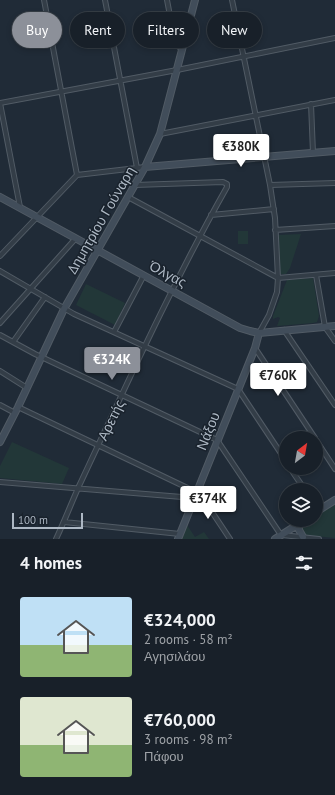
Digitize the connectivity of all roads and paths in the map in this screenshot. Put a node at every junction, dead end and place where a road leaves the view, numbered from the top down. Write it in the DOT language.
graph roads {
  1 [pos="44,0"];
  2 [pos="105,0"];
  3 [pos="167,0"];
  4 [pos="195,0"];
  5 [pos="232,0"];
  6 [pos="169,12"];
  7 [pos="192,12"];
  8 [pos="335,38"];
  9 [pos="183,48"];
  10 [pos="244,56"];
  11 [pos="178,70"];
  12 [pos="121,80"];
  13 [pos="61,91"];
  14 [pos="335,100"];
  15 [pos="0,103"];
  16 [pos="311,104"];
  17 [pos="255,116"];
  18 [pos="160,134"];
  19 [pos="335,151"];
  20 [pos="313,153"];
  21 [pos="264,157"];
  22 [pos="145,167"];
  23 [pos="137,168"];
  24 [pos="77,175"];
  25 [pos="335,183"];
  26 [pos="135,185"];
  27 [pos="270,185"];
  28 [pos="0,197"];
  29 [pos="128,197"];
  30 [pos="20,207"];
  31 [pos="274,209"];
  32 [pos="211,215"];
  33 [pos="37,217"];
  34 [pos="335,226"];
  35 [pos="275,230"];
  36 [pos="200,236"];
  37 [pos="76,238"];
  38 [pos="98,250"];
  39 [pos="0,256"];
  40 [pos="0,271"];
  41 [pos="335,273"];
  42 [pos="144,275"];
  43 [pos="316,275"];
  44 [pos="278,278"];
  45 [pos="30,289"];
  46 [pos="173,290"];
  47 [pos="45,297"];
  48 [pos="64,309"];
  49 [pos="0,323"];
  50 [pos="335,326"];
  51 [pos="325,327"];
  52 [pos="284,330"];
  53 [pos="114,332"];
  54 [pos="259,333"];
  55 [pos="0,335"];
  56 [pos="335,341"];
  57 [pos="13,342"];
  58 [pos="146,346"];
  59 [pos="255,348"];
  60 [pos="41,357"];
  61 [pos="0,371"];
  62 [pos="27,388"];
  63 [pos="238,390"];
  64 [pos="122,395"];
  65 [pos="0,404"];
  66 [pos="335,405"];
  67 [pos="16,410"];
  68 [pos="310,431"];
  69 [pos="217,440"];
  70 [pos="0,442"];
  71 [pos="98,446"];
  72 [pos="279,451"];
  73 [pos="323,451"];
  74 [pos="335,468"];
  75 [pos="0,482"];
  76 [pos="78,489"];
  77 [pos="195,495"];
  78 [pos="335,500"];
  79 [pos="323,507"];
  80 [pos="64,522"];
  81 [pos="295,527"];
  82 [pos="300,527"];
  83 [pos="179,536"];
  84 [pos="280,537"];
  85 [pos="303,537"];
  86 [pos="56,539"];
  87 [pos="230,539"];
  88 [pos="275,539"];
  89 [pos="319,539"];
  1 -- 13 [label="street"];
  2 -- 12 [label="street"];
  3 -- 6 [label="street"];
  4 -- 7 [label="street, Δημητρίου Γούναρη"];
  5 -- 10 [label="street"];
  8 -- 10 [label="street"];
  9 -- 11 [label="street, Δημητρίου Γούναρη"];
  10 -- 11 [label="street"];
  10 -- 17 [label="street"];
  11 -- 12 [label="street"];
  11 -- 18 [label="street, Δημητρίου Γούναρη"];
  12 -- 13 [label="street"];
  12 -- 23 [label="street"];
  13 -- 15 [label="street"];
  13 -- 24 [label="street"];
  14 -- 16 [label="street"];
  15 -- 30 [label="street"];
  16 -- 17 [label="street"];
  16 -- 20 [label="street"];
  17 -- 18 [label="street"];
  17 -- 21 [label="street"];
  18 -- 22 [label="street, Δημητρίου Γούναρη"];
  19 -- 20 [label="street"];
  20 -- 21 [label="street"];
  21 -- 22 [label="street"];
  21 -- 27 [label="street"];
  22 -- 23 [label="street"];
  22 -- 26 [label="street, Δημητρίου Γούναρη"];
  23 -- 24 [label="street"];
  24 -- 33 [label="street"];
  25 -- 27 [label="street"];
  26 -- 29 [label="street, Δημητρίου Γούναρη"];
  26 -- 32 [label="street, Αρετής"];
  27 -- 31 [label="street"];
  28 -- 30 [label="street, Όλγας"];
  29 -- 36 [label="street"];
  29 -- 38 [label="street, Δημητρίου Γούναρη"];
  30 -- 33 [label="street, Όλγας"];
  31 -- 32 [label="street"];
  31 -- 35 [label="street"];
  32 -- 36 [label="street, Αρετής"];
  33 -- 37 [label="street, Όλγας"];
  33 -- 39 [label="street"];
  34 -- 35 [label="street"];
  35 -- 44 [label="street"];
  36 -- 44 [label="street"];
  36 -- 46 [label="street, Αρετής"];
  37 -- 38 [label="street, Όλγας"];
  37 -- 45 [label="street"];
  38 -- 42 [label="street, Όλγας"];
  38 -- 48 [label="street, Δημητρίου Γούναρη"];
  40 -- 45 [label="street"];
  41 -- 43 [label="street"];
  42 -- 46 [label="street, Όλγας"];
  42 -- 53 [label="street"];
  43 -- 44 [label="street"];
  43 -- 51 [label="street"];
  44 -- 54 [label="street"];
  45 -- 47 [label="street"];
  45 -- 49 [label="street"];
  46 -- 54 [label="street, Όλγας"];
  46 -- 58 [label="street, Αρετής"];
  47 -- 48 [label="street"];
  47 -- 57 [label="street"];
  48 -- 53 [label="street"];
  48 -- 60 [label="street, Δημητρίου Γούναρη"];
  50 -- 51 [label="street, Όλγας"];
  51 -- 52 [label="street, Όλγας"];
  51 -- 56 [label="street"];
  52 -- 54 [label="street, Όλγας"];
  52 -- 66 [label="street"];
  53 -- 58 [label="street"];
  54 -- 59 [label="street, Νάξου"];
  55 -- 57 [label="street"];
  57 -- 60 [label="street"];
  58 -- 63 [label="street"];
  58 -- 64 [label="street, Αρετής"];
  59 -- 63 [label="street, Νάξου"];
  59 -- 68 [label="street"];
  60 -- 62 [label="street, Δημητρίου Γούναρη"];
  60 -- 64 [label="street"];
  61 -- 62 [label="street"];
  62 -- 67 [label="street, Δημητρίου Γούναρη"];
  63 -- 69 [label="street, Νάξου"];
  63 -- 72 [label="street"];
  64 -- 69 [label="street"];
  64 -- 71 [label="street, Αρετής"];
  65 -- 67 [label="street"];
  67 -- 70 [label="street, Δημητρίου Γούναρη"];
  67 -- 71 [label="street"];
  69 -- 77 [label="street, Νάξου"];
  69 -- 84 [label="street"];
  71 -- 76 [label="street, Αρετής"];
  71 -- 77 [label="street"];
  73 -- 74 [label="street"];
  75 -- 76 [label="street"];
  76 -- 77 [label="street"];
  76 -- 80 [label="street, Αρετής"];
  77 -- 83 [label="street, Νάξου"];
  77 -- 87 [label="street"];
  78 -- 79 [label="street"];
  80 -- 83 [label="street"];
  80 -- 86 [label="street, Αρετής"];
  81 -- 84 [label="street"];
  82 -- 85 [label="street"];
  84 -- 85 [label="street"];
  84 -- 88 [label="street"];
  85 -- 89 [label="street"];
}
